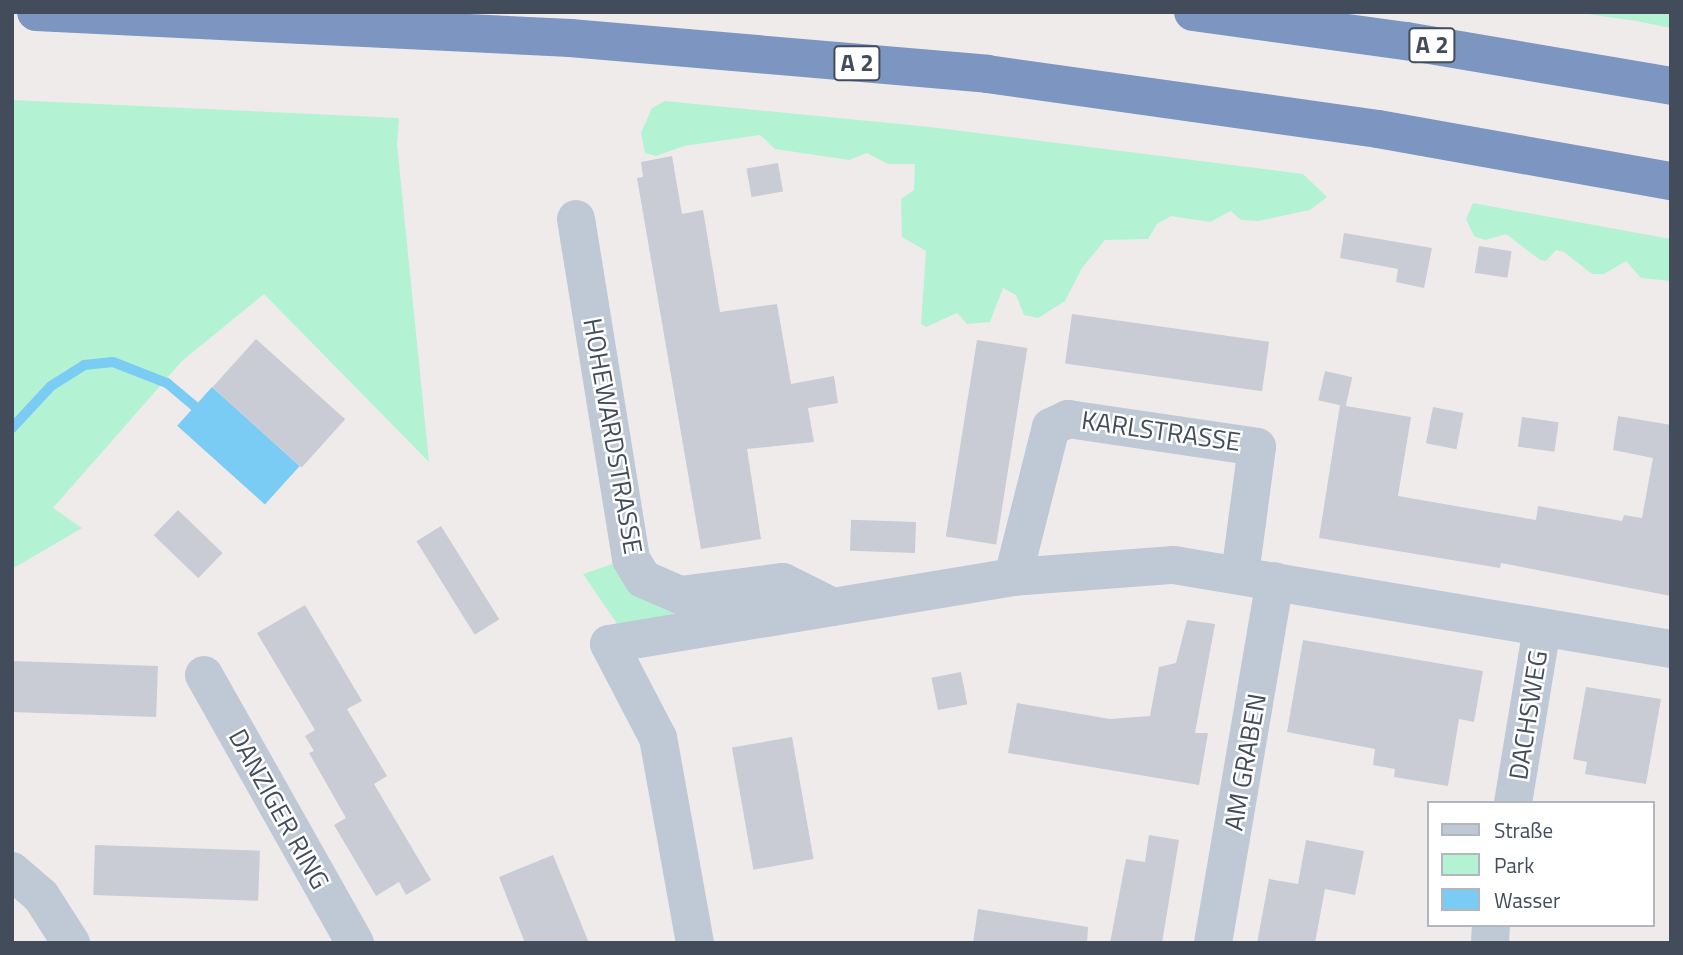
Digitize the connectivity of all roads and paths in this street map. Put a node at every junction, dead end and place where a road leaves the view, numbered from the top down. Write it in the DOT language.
graph roads {
  1 [pos="36,12"];
  2 [pos="1192,12"];
  3 [pos="1671,86"];
  4 [pos="1671,181"];
  5 [pos="576,219"];
  6 [pos="1013,577"];
  7 [pos="1257,578"];
  8 [pos="833,607"];
  9 [pos="1542,627"];
  10 [pos="1671,649"];
  11 [pos="204,676"];
  12 [pos="1513,801"];
  13 [pos="12,871"];
  14 [pos="71,943"];
  15 [pos="355,943"];
  16 [pos="695,943"];
  17 [pos="1213,943"];
  1 -- 4 [label="highway, A 2"];
  2 -- 3 [label="highway, A 2"];
  5 -- 8 [label="street, HOHEWARDSTRASSE"];
  6 -- 7 [label="street"];
  6 -- 7 [label="street, KARLSTRASSE"];
  6 -- 8 [label="street"];
  7 -- 9 [label="street"];
  7 -- 17 [label="street, AM GRABEN"];
  8 -- 16 [label="street"];
  9 -- 10 [label="street"];
  9 -- 12 [label="street, DACHSWEG"];
  11 -- 15 [label="street, DANZIGER RING"];
  13 -- 14 [label="street"];
}
